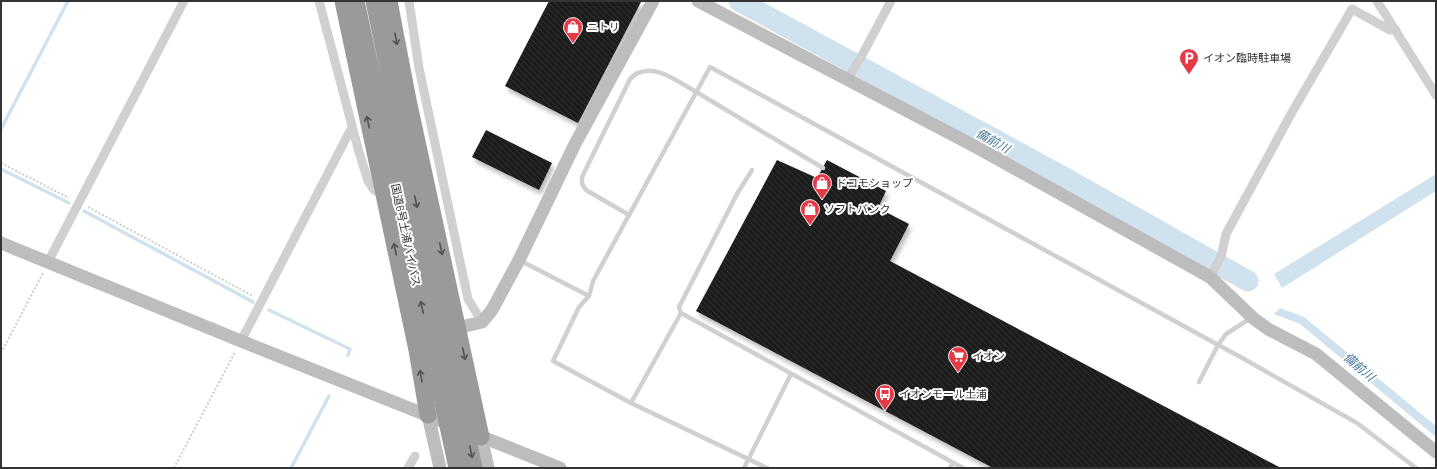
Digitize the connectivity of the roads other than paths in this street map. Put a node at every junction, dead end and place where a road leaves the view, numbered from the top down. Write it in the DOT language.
graph roads {
  1 [pos="184,1"];
  2 [pos="319,1"];
  3 [pos="343,1"];
  4 [pos="356,1"];
  5 [pos="374,1"];
  6 [pos="389,1"];
  7 [pos="409,1"];
  8 [pos="653,1"];
  9 [pos="698,1"];
  10 [pos="891,1"];
  11 [pos="1377,1"];
  12 [pos="1396,30"];
  13 [pos="850,75"];
  14 [pos="1436,95"];
  15 [pos="352,127"];
  16 [pos="400,166"];
  17 [pos="822,168"];
  18 [pos="752,170"];
  19 [pos="383,194"];
  20 [pos="629,215"];
  21 [pos="1,243"];
  22 [pos="519,260"];
  23 [pos="48,262"];
  24 [pos="1213,273"];
  25 [pos="589,296"];
  26 [pos="681,314"];
  27 [pos="1253,318"];
  28 [pos="482,322"];
  29 [pos="458,329"];
  30 [pos="241,341"];
  31 [pos="1218,345"];
  32 [pos="417,350"];
  33 [pos="791,374"];
  34 [pos="1200,382"];
  35 [pos="631,403"];
  36 [pos="428,415"];
  37 [pos="481,437"];
  38 [pos="1436,452"];
  39 [pos="415,456"];
  40 [pos="748,459"];
  41 [pos="954,463"];
  42 [pos="408,468"];
  43 [pos="440,468"];
  44 [pos="457,468"];
  45 [pos="474,468"];
  46 [pos="488,468"];
  47 [pos="560,468"];
  48 [pos="744,468"];
  49 [pos="767,468"];
  50 [pos="950,468"];
  51 [pos="963,468"];
  52 [pos="1416,468"];
  1 -- 23 [label="street"];
  2 -- 15 [label="street"];
  19 -- 3 [label="highway, one-way"];
  4 -- 16 [label="highway, 国道6号土浦バイパス"];
  5 -- 16 [label="highway, 国道6号土浦バイパス"];
  6 -- 29 [label="highway, one-way"];
  7 -- 28 [label="street"];
  8 -- 22 [label="street"];
  9 -- 13 [label="street"];
  10 -- 13 [label="street"];
  11 -- 12 [label="street"];
  12 -- 14 [label="street"];
  12 -- 24 [label="street"];
  13 -- 24 [label="street"];
  15 -- 19 [label="street"];
  15 -- 30 [label="street"];
  44 -- 16 [label="highway, 国道6号土浦バイパス, one-way, bridge"];
  16 -- 45 [label="highway, 国道6号土浦バイパス, one-way, bridge"];
  17 -- 20 [label="lane, bridge"];
  18 -- 26 [label="lane"];
  32 -- 19 [label="highway, one-way"];
  20 -- 25 [label="lane"];
  20 -- 31 [label="lane"];
  21 -- 23 [label="street"];
  22 -- 25 [label="lane"];
  22 -- 28 [label="street"];
  23 -- 30 [label="street"];
  24 -- 27 [label="street"];
  25 -- 35 [label="lane"];
  26 -- 33 [label="lane"];
  26 -- 35 [label="lane"];
  27 -- 31 [label="lane"];
  27 -- 38 [label="street"];
  28 -- 29 [label="street"];
  29 -- 32 [label="street"];
  29 -- 37 [label="highway, one-way"];
  30 -- 36 [label="street"];
  31 -- 34 [label="lane"];
  31 -- 52 [label="lane"];
  36 -- 32 [label="highway, one-way"];
  33 -- 40 [label="lane"];
  33 -- 41 [label="lane"];
  35 -- 40 [label="lane"];
  36 -- 37 [label="street"];
  36 -- 43 [label="street"];
  37 -- 46 [label="street"];
  37 -- 47 [label="street"];
  39 -- 42 [label="street"];
  40 -- 48 [label="lane"];
  40 -- 49 [label="lane"];
  41 -- 50 [label="lane"];
  41 -- 51 [label="lane"];
}
